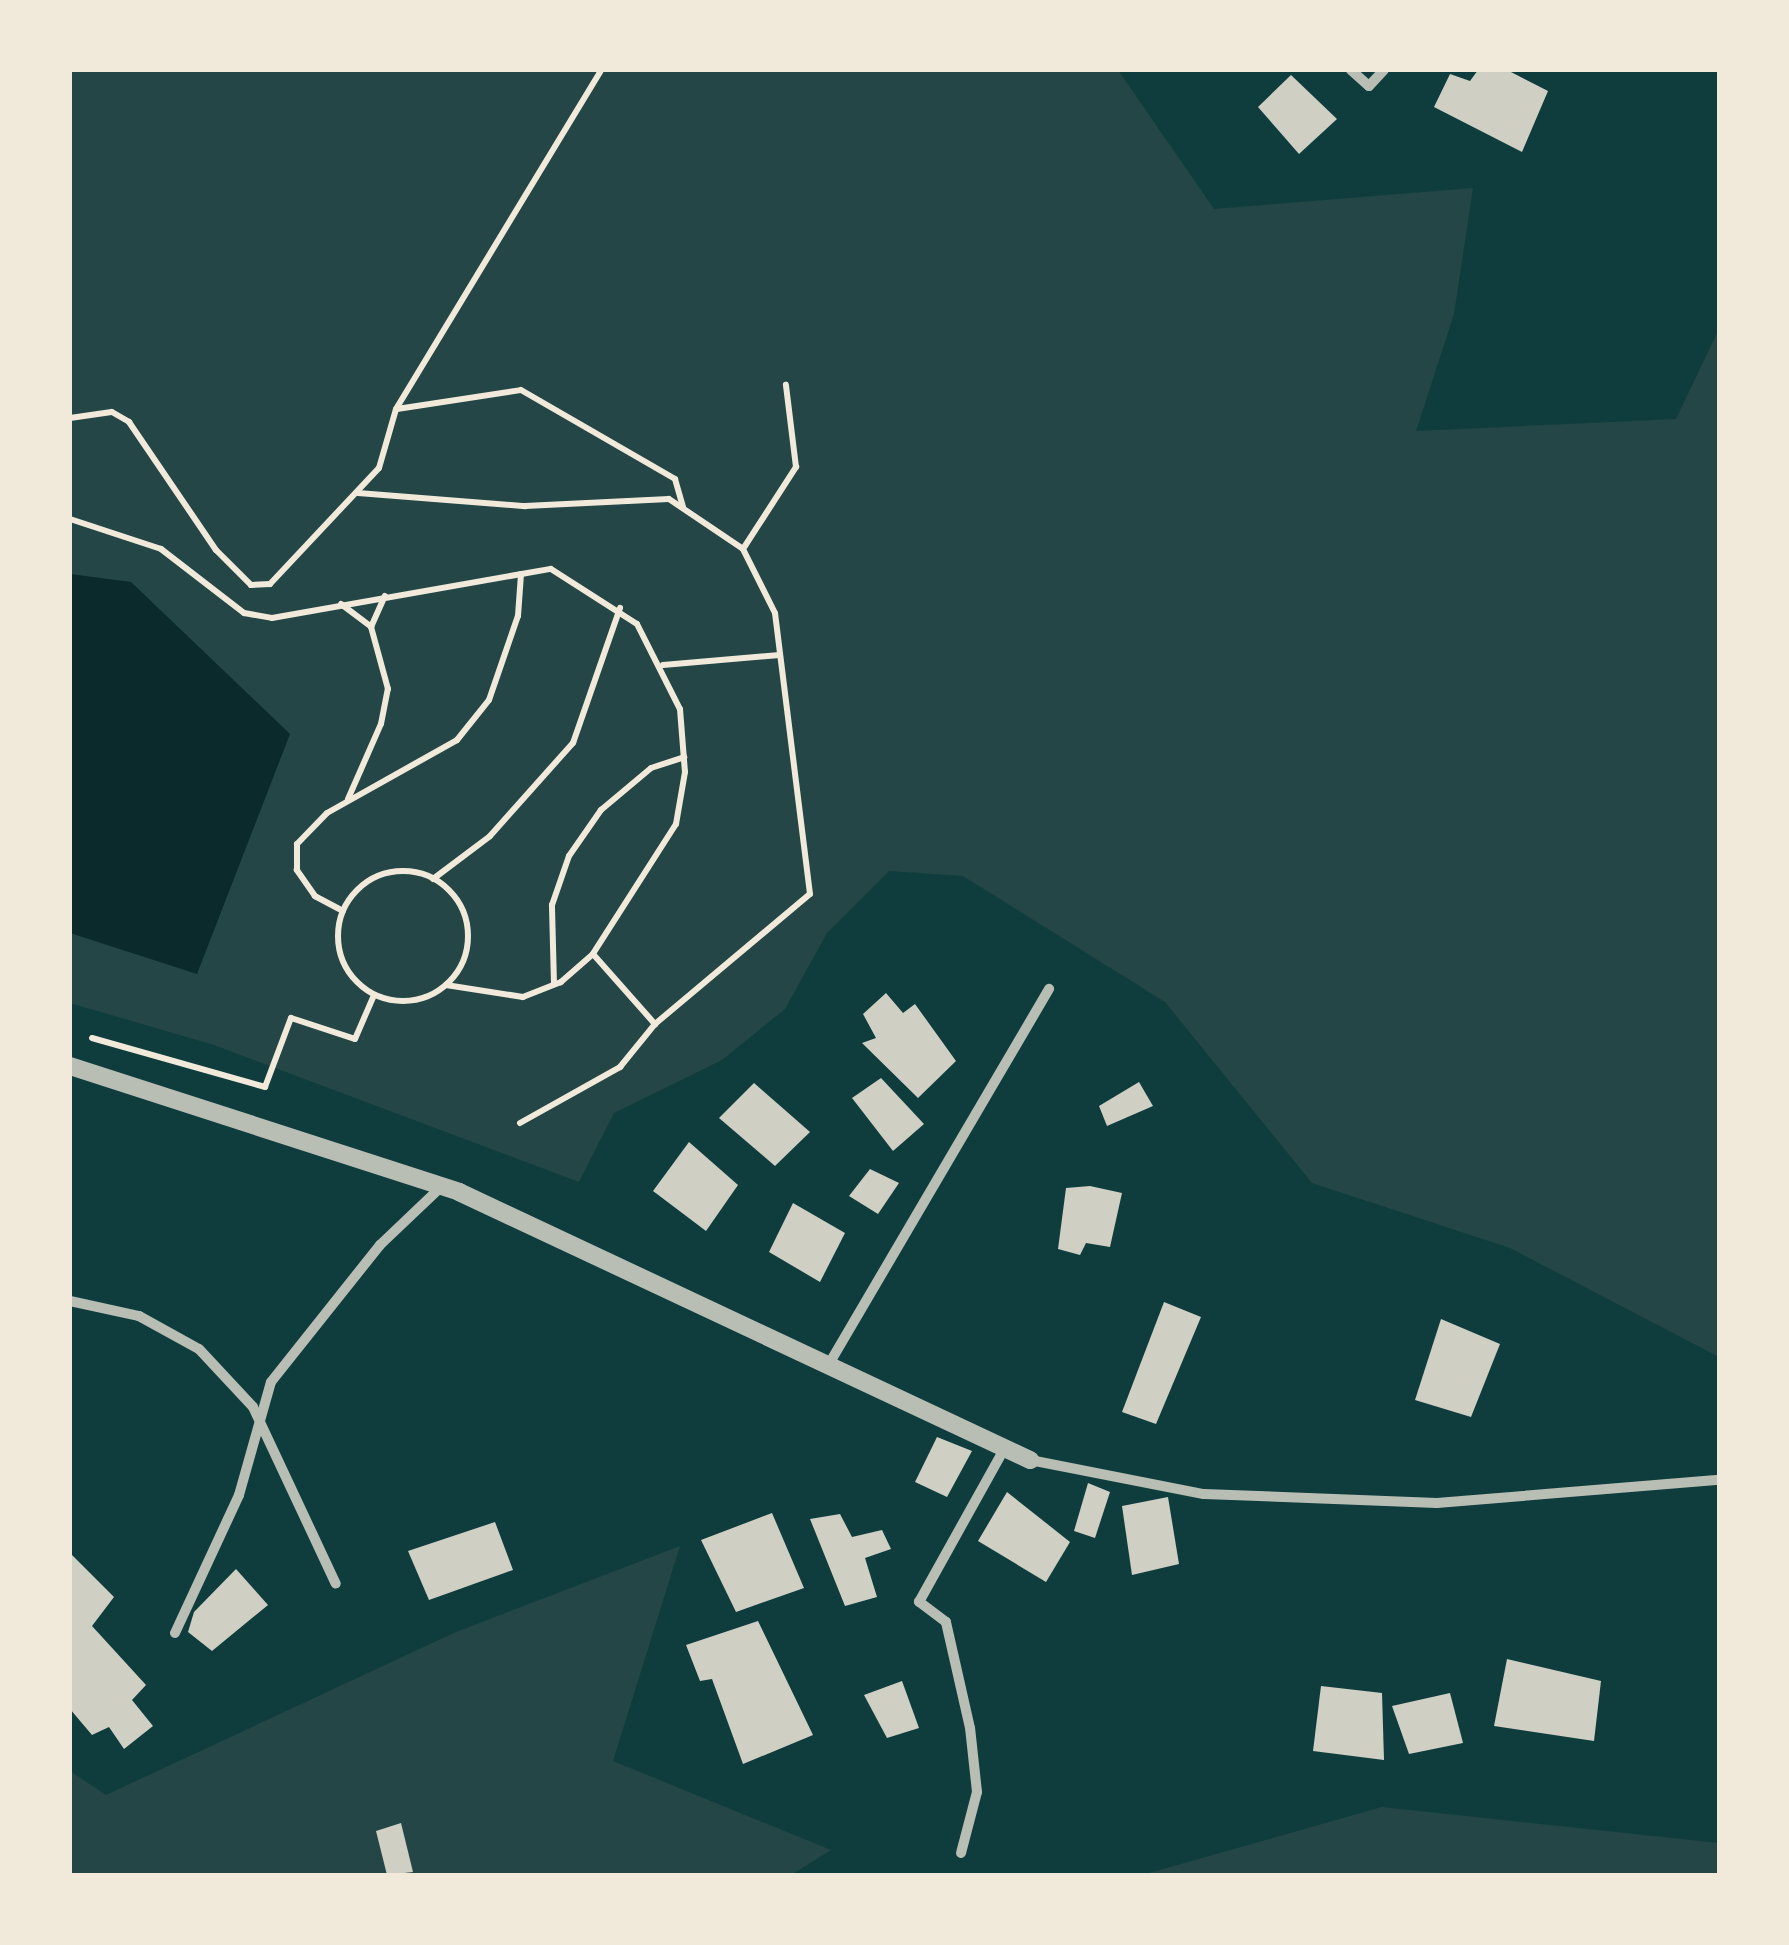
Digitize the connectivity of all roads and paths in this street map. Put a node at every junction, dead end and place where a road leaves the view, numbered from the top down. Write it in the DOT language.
graph roads {
  1 [pos="602,70"];
  2 [pos="1351,70"];
  3 [pos="1384,70"];
  4 [pos="786,384"];
  5 [pos="396,410"];
  6 [pos="70,418"];
  7 [pos="357,493"];
  8 [pos="684,508"];
  9 [pos="70,519"];
  10 [pos="744,549"];
  11 [pos="521,574"];
  12 [pos="385,596"];
  13 [pos="341,604"];
  14 [pos="620,608"];
  15 [pos="371,627"];
  16 [pos="780,655"];
  17 [pos="663,665"];
  18 [pos="684,757"];
  19 [pos="347,800"];
  20 [pos="434,879"];
  21 [pos="343,911"];
  22 [pos="594,954"];
  23 [pos="446,984"];
  24 [pos="554,984"];
  25 [pos="1050,988"];
  26 [pos="374,995"];
  27 [pos="655,1024"];
  28 [pos="70,1032"];
  29 [pos="70,1066"];
  30 [pos="520,1123"];
  31 [pos="442,1186"];
  32 [pos="70,1301"];
  33 [pos="829,1364"];
  34 [pos="258,1418"];
  35 [pos="1004,1448"];
  36 [pos="1030,1460"];
  37 [pos="1719,1480"];
  38 [pos="336,1584"];
  39 [pos="175,1633"];
  40 [pos="962,1853"];
  1 -- 5 [label="path"];
  2 -- 3 [label="street"];
  4 -- 10 [label="path"];
  5 -- 7 [label="path"];
  5 -- 8 [label="path"];
  6 -- 7 [label="path"];
  7 -- 8 [label="path"];
  8 -- 10 [label="path"];
  9 -- 13 [label="path"];
  10 -- 16 [label="path"];
  11 -- 12 [label="path"];
  11 -- 14 [label="path"];
  11 -- 19 [label="path"];
  12 -- 13 [label="path"];
  12 -- 15 [label="path"];
  13 -- 15 [label="path"];
  14 -- 17 [label="path"];
  14 -- 20 [label="path"];
  15 -- 19 [label="path"];
  16 -- 17 [label="path"];
  16 -- 27 [label="path"];
  17 -- 18 [label="path"];
  18 -- 22 [label="path"];
  18 -- 24 [label="path"];
  19 -- 21 [label="path"];
  20 -- 21 [label="path"];
  20 -- 23 [label="path"];
  21 -- 26 [label="path"];
  22 -- 24 [label="path"];
  22 -- 27 [label="path"];
  23 -- 24 [label="path"];
  23 -- 26 [label="path"];
  25 -- 33 [label="street"];
  26 -- 28 [label="path"];
  27 -- 30 [label="path"];
  29 -- 31 [label="street"];
  31 -- 33 [label="street"];
  31 -- 34 [label="street"];
  32 -- 34 [label="street"];
  33 -- 35 [label="street"];
  34 -- 38 [label="street"];
  34 -- 39 [label="street"];
  35 -- 36 [label="street"];
  35 -- 40 [label="street"];
  36 -- 37 [label="street"];
}
